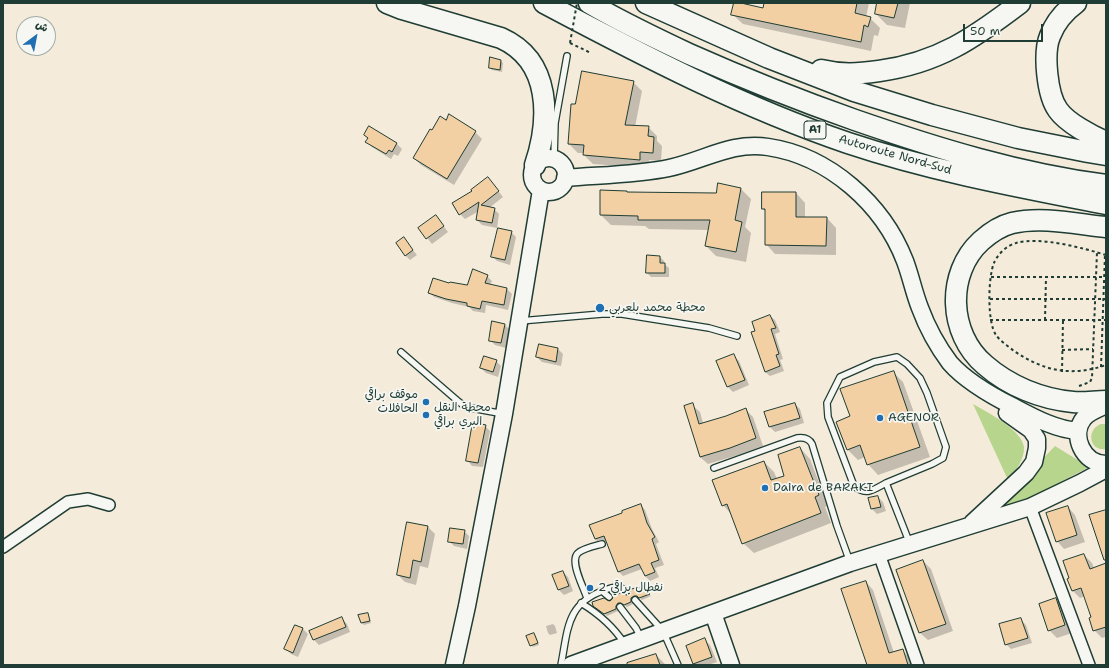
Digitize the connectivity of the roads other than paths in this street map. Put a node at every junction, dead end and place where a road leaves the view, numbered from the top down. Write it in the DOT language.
graph roads {
  1 [pos="387,3"];
  2 [pos="544,3"];
  3 [pos="589,3"];
  4 [pos="646,3"];
  5 [pos="1020,3"];
  6 [pos="1076,3"];
  7 [pos="567,56"];
  8 [pos="769,58"];
  9 [pos="1106,142"];
  10 [pos="1106,155"];
  11 [pos="554,159"];
  12 [pos="535,166"];
  13 [pos="565,178"];
  14 [pos="1106,185"];
  15 [pos="541,190"];
  16 [pos="1106,204"];
  17 [pos="1106,227"];
  18 [pos="520,322"];
  19 [pos="737,336"];
  20 [pos="401,352"];
  21 [pos="950,363"];
  22 [pos="1106,401"];
  23 [pos="1106,405"];
  24 [pos="504,414"];
  25 [pos="1078,431"];
  26 [pos="1106,464"];
  27 [pos="714,468"];
  28 [pos="1106,469"];
  29 [pos="886,483"];
  30 [pos="109,505"];
  31 [pos="1030,507"];
  32 [pos="970,526"];
  33 [pos="602,544"];
  34 [pos="910,544"];
  35 [pos="3,547"];
  36 [pos="879,554"];
  37 [pos="850,563"];
  38 [pos="602,591"];
  39 [pos="626,591"];
  40 [pos="609,597"];
  41 [pos="587,598"];
  42 [pos="635,600"];
  43 [pos="581,603"];
  44 [pos="467,606"];
  45 [pos="620,607"];
  46 [pos="713,613"];
  47 [pos="663,631"];
  48 [pos="642,639"];
  49 [pos="626,645"];
  50 [pos="454,665"];
  51 [pos="463,665"];
  52 [pos="561,665"];
  53 [pos="571,665"];
  54 [pos="678,665"];
  55 [pos="732,665"];
  56 [pos="918,665"];
  57 [pos="1089,665"];
  1 -- 12 [label="highway"];
  2 -- 16 [label="highway, Autoroute Nord-Sud / A1"];
  3 -- 14 [label="highway, Autoroute Nord-Sud / A1"];
  4 -- 8 [label="highway"];
  5 -- 8 [label="highway"];
  6 -- 9 [label="highway"];
  7 -- 11 [label="lane"];
  8 -- 10 [label="highway"];
  11 -- 12 [label="main road"];
  11 -- 13 [label="main road"];
  12 -- 15 [label="main road"];
  13 -- 15 [label="main road"];
  13 -- 21 [label="main road"];
  15 -- 18 [label="main road"];
  17 -- 22 [label="highway"];
  18 -- 19 [label="lane"];
  18 -- 24 [label="main road"];
  20 -- 24 [label="lane"];
  21 -- 25 [label="main road"];
  21 -- 32 [label="main road"];
  23 -- 25 [label="main road"];
  24 -- 44 [label="main road"];
  25 -- 26 [label="main road"];
  27 -- 37 [label="lane"];
  28 -- 31 [label="main road"];
  29 -- 29 [label="lane"];
  29 -- 34 [label="lane"];
  30 -- 35 [label="street"];
  31 -- 32 [label="main road"];
  31 -- 57 [label="street"];
  32 -- 34 [label="main road"];
  33 -- 41 [label="lane"];
  34 -- 36 [label="main road"];
  36 -- 37 [label="main road"];
  36 -- 56 [label="street"];
  37 -- 46 [label="main road"];
  38 -- 39 [label="lane"];
  38 -- 40 [label="lane"];
  38 -- 41 [label="lane"];
  41 -- 43 [label="lane"];
  42 -- 47 [label="lane"];
  43 -- 49 [label="lane"];
  43 -- 52 [label="lane"];
  44 -- 50 [label="main road"];
  44 -- 51 [label="main road"];
  45 -- 48 [label="lane"];
  46 -- 47 [label="main road"];
  46 -- 55 [label="main road"];
  47 -- 48 [label="main road"];
  47 -- 54 [label="lane"];
  48 -- 49 [label="main road"];
  49 -- 53 [label="main road"];
}
